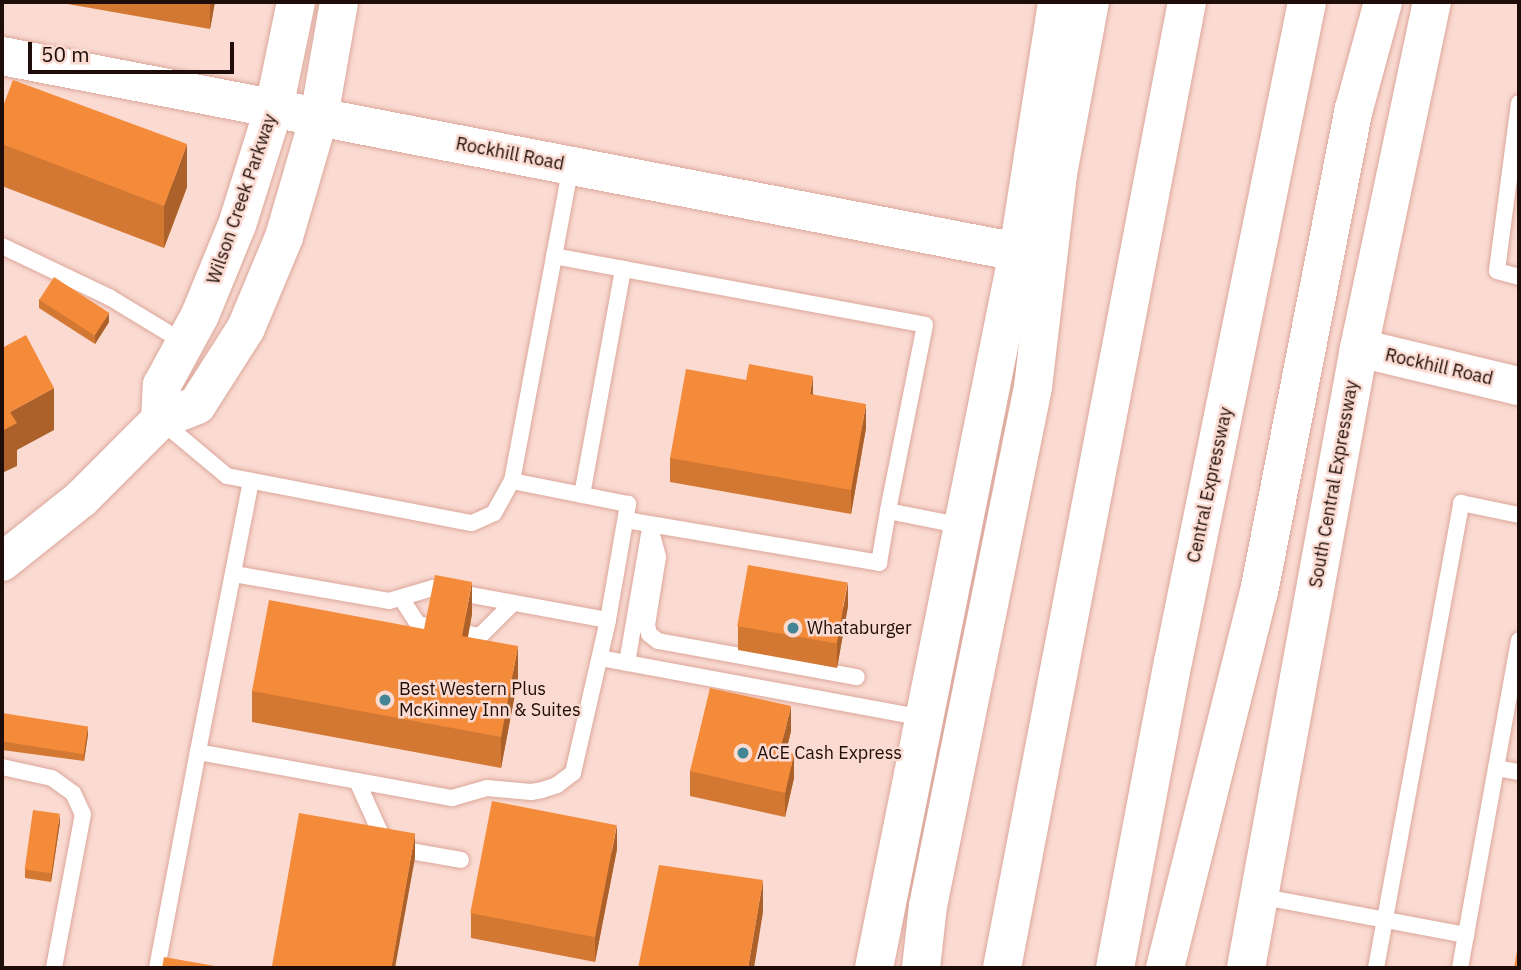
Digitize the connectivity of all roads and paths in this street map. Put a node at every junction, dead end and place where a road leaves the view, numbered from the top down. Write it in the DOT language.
graph roads {
  1 [pos="296,2"];
  2 [pos="338,2"];
  3 [pos="1057,2"];
  4 [pos="1090,2"];
  5 [pos="1187,2"];
  6 [pos="1307,2"];
  7 [pos="1383,2"];
  8 [pos="1432,2"];
  9 [pos="2,56"];
  10 [pos="1519,103"];
  11 [pos="274,108"];
  12 [pos="319,117"];
  13 [pos="570,165"];
  14 [pos="2,246"];
  15 [pos="1018,252"];
  16 [pos="554,256"];
  17 [pos="623,269"];
  18 [pos="1519,278"];
  19 [pos="185,343"];
  20 [pos="1359,348"];
  21 [pos="1519,386"];
  22 [pos="160,420"];
  23 [pos="251,481"];
  24 [pos="512,481"];
  25 [pos="582,495"];
  26 [pos="888,511"];
  27 [pos="1519,515"];
  28 [pos="626,520"];
  29 [pos="651,526"];
  30 [pos="963,526"];
  31 [pos="2,562"];
  32 [pos="234,574"];
  33 [pos="401,597"];
  34 [pos="513,603"];
  35 [pos="608,620"];
  36 [pos="431,627"];
  37 [pos="468,634"];
  38 [pos="1519,640"];
  39 [pos="600,657"];
  40 [pos="627,663"];
  41 [pos="857,677"];
  42 [pos="1515,690"];
  43 [pos="924,718"];
  44 [pos="198,752"];
  45 [pos="2,767"];
  46 [pos="1496,768"];
  47 [pos="1519,772"];
  48 [pos="357,781"];
  49 [pos="461,860"];
  50 [pos="1259,896"];
  51 [pos="1384,920"];
  52 [pos="1466,935"];
  53 [pos="54,968"];
  54 [pos="157,968"];
  55 [pos="874,968"];
  56 [pos="921,968"];
  57 [pos="1002,968"];
  58 [pos="1115,968"];
  59 [pos="1165,968"];
  60 [pos="1246,968"];
  61 [pos="1376,968"];
  62 [pos="1460,968"];
  1 -- 11 [label="main road, Wilson Creek Parkway"];
  2 -- 12 [label="main road"];
  3 -- 15 [label="main road"];
  4 -- 56 [label="main road"];
  5 -- 57 [label="main road"];
  6 -- 58 [label="main road, Central Expressway"];
  7 -- 59 [label="main road"];
  8 -- 20 [label="main road, South Central Expressway"];
  9 -- 11 [label="main road, Rockhill Road"];
  10 -- 18 [label="lane"];
  11 -- 12 [label="main road, Rockhill Road"];
  11 -- 19 [label="main road, Wilson Creek Parkway"];
  12 -- 13 [label="main road, Rockhill Road"];
  12 -- 22 [label="main road"];
  13 -- 15 [label="main road, Rockhill Road"];
  13 -- 16 [label="lane"];
  14 -- 19 [label="lane"];
  15 -- 30 [label="main road"];
  16 -- 17 [label="lane"];
  16 -- 24 [label="lane"];
  17 -- 25 [label="lane"];
  17 -- 26 [label="lane"];
  19 -- 22 [label="main road, Wilson Creek Parkway"];
  20 -- 21 [label="main road, Rockhill Road"];
  20 -- 50 [label="main road, South Central Expressway"];
  22 -- 23 [label="lane"];
  22 -- 31 [label="main road"];
  23 -- 24 [label="lane"];
  23 -- 32 [label="lane"];
  24 -- 25 [label="lane"];
  25 -- 28 [label="lane"];
  26 -- 29 [label="lane"];
  26 -- 30 [label="lane"];
  27 -- 51 [label="lane"];
  28 -- 29 [label="lane"];
  28 -- 35 [label="lane"];
  29 -- 40 [label="lane"];
  29 -- 41 [label="lane"];
  30 -- 43 [label="main road"];
  32 -- 33 [label="lane"];
  32 -- 44 [label="lane"];
  33 -- 34 [label="lane"];
  33 -- 36 [label="lane"];
  34 -- 35 [label="lane"];
  34 -- 37 [label="lane"];
  35 -- 39 [label="lane"];
  38 -- 42 [label="lane"];
  39 -- 40 [label="lane"];
  39 -- 48 [label="lane"];
  40 -- 43 [label="lane"];
  42 -- 46 [label="lane"];
  43 -- 55 [label="main road"];
  44 -- 48 [label="lane"];
  44 -- 54 [label="lane"];
  45 -- 53 [label="lane"];
  46 -- 47 [label="lane"];
  46 -- 52 [label="lane"];
  48 -- 49 [label="lane"];
  50 -- 51 [label="lane"];
  50 -- 60 [label="main road, South Central Expressway"];
  51 -- 52 [label="lane"];
  51 -- 61 [label="lane"];
  52 -- 62 [label="lane"];
}
